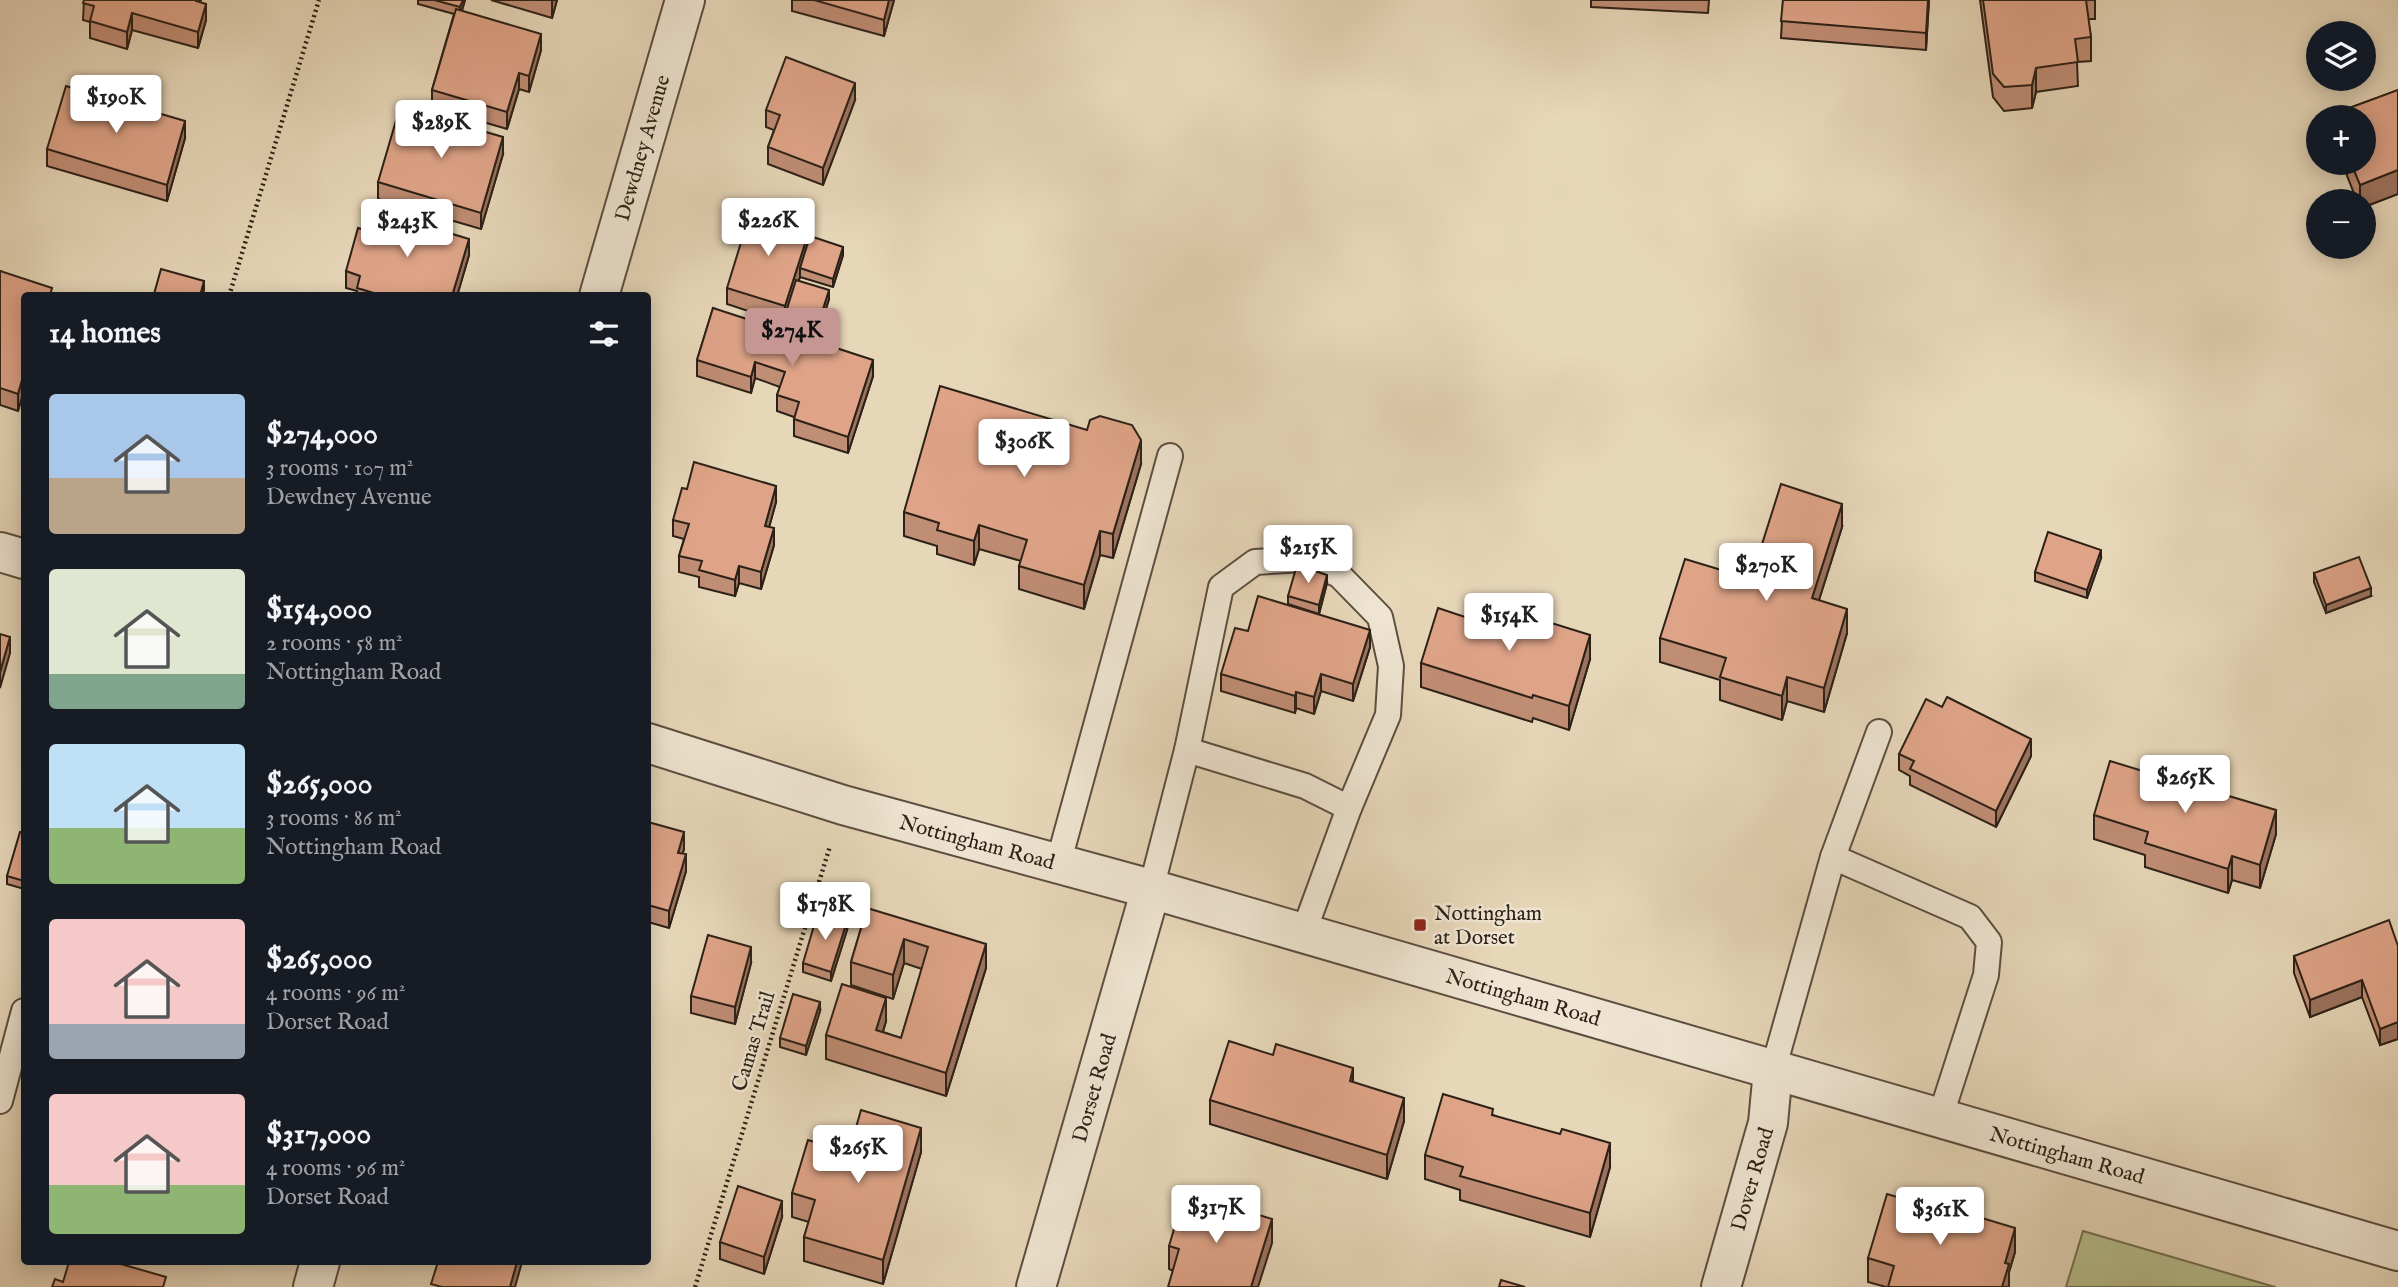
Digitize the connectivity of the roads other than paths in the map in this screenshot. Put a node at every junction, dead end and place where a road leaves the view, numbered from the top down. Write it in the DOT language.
graph roads {
  1 [pos="685,0"];
  2 [pos="600,292"];
  3 [pos="1170,456"];
  4 [pos="0,552"];
  5 [pos="21,558"];
  6 [pos="1879,732"];
  7 [pos="651,744"];
  8 [pos="1187,750"];
  9 [pos="1349,808"];
  10 [pos="1833,857"];
  11 [pos="1058,864"];
  12 [pos="1151,889"];
  13 [pos="1303,934"];
  14 [pos="21,1022"];
  15 [pos="1773,1070"];
  16 [pos="0,1101"];
  17 [pos="1940,1118"];
  18 [pos="2398,1251"];
  19 [pos="319,1265"];
  20 [pos="313,1287"];
  21 [pos="1037,1287"];
  22 [pos="1721,1287"];
  1 -- 2 [label="street, Dewdney Avenue"];
  3 -- 11 [label="lane"];
  4 -- 5 [label="street"];
  6 -- 10 [label="lane"];
  7 -- 11 [label="street, Nottingham Road"];
  8 -- 9 [label="lane"];
  8 -- 9 [label="lane"];
  8 -- 12 [label="lane"];
  9 -- 13 [label="lane"];
  10 -- 15 [label="lane"];
  10 -- 17 [label="lane"];
  11 -- 12 [label="street, Nottingham Road"];
  12 -- 13 [label="street, Nottingham Road"];
  12 -- 21 [label="street, Dorset Road"];
  13 -- 15 [label="street, Nottingham Road"];
  14 -- 16 [label="lane"];
  15 -- 17 [label="street, Nottingham Road"];
  15 -- 22 [label="street, Dover Road"];
  17 -- 18 [label="street, Nottingham Road"];
  19 -- 20 [label="street"];
}
